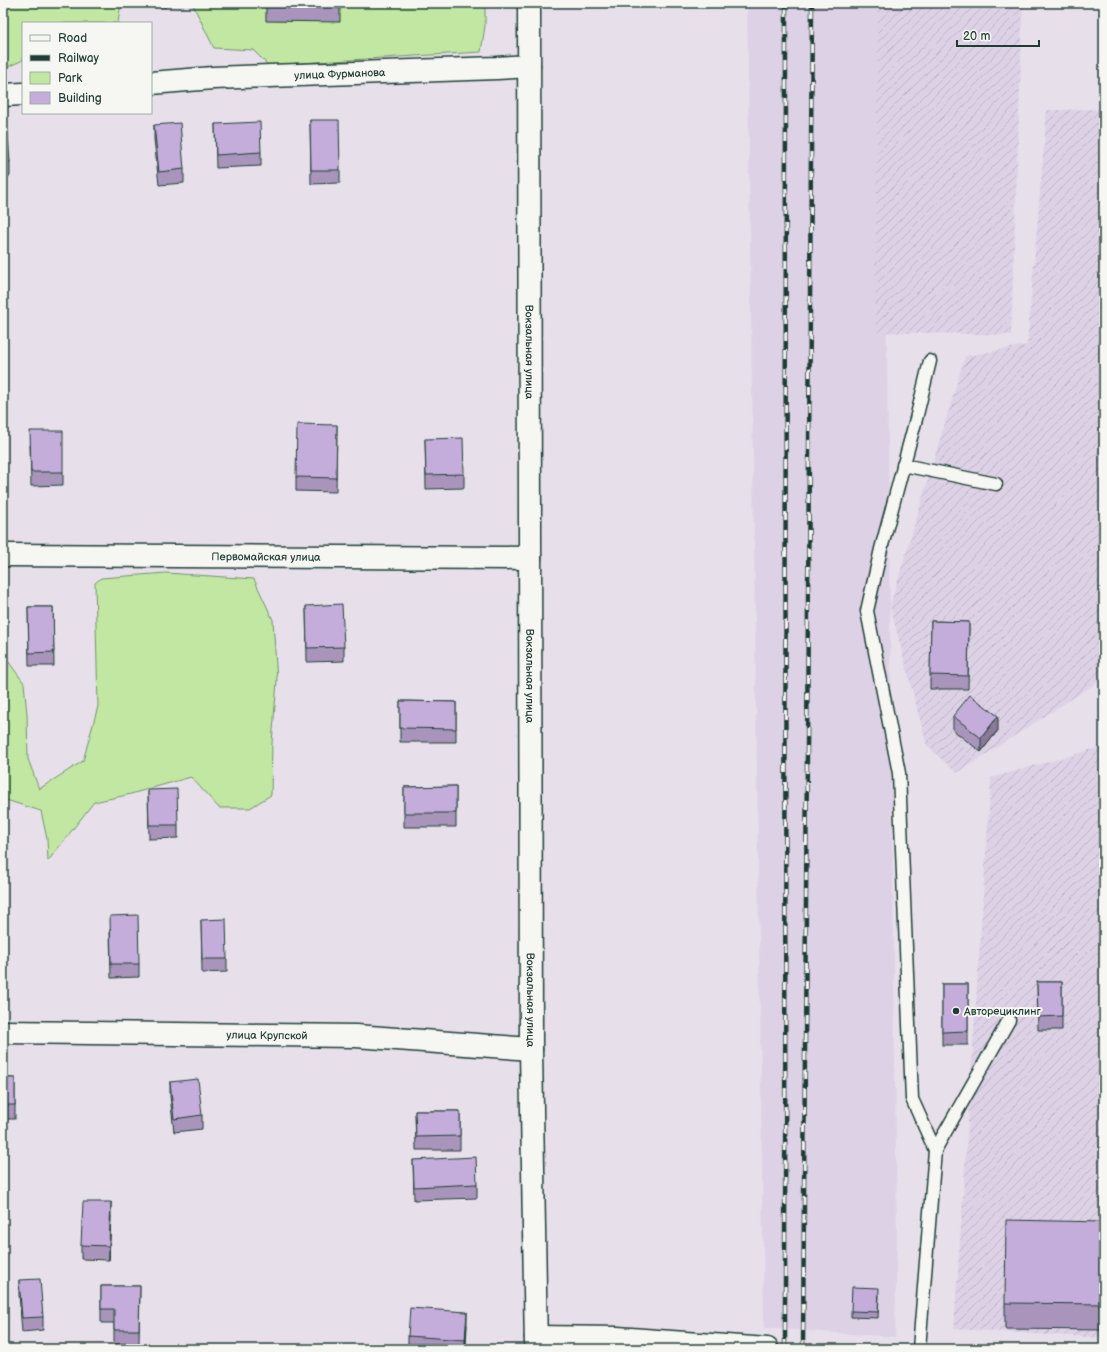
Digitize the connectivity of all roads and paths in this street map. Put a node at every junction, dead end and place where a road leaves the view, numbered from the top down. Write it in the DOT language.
graph roads {
  1 [pos="529,3"];
  2 [pos="529,66"];
  3 [pos="152,83"];
  4 [pos="22,94"];
  5 [pos="3,95"];
  6 [pos="930,361"];
  7 [pos="904,465"];
  8 [pos="996,484"];
  9 [pos="3,555"];
  10 [pos="530,558"];
  11 [pos="1009,1020"];
  12 [pos="3,1032"];
  13 [pos="531,1049"];
  14 [pos="935,1150"];
  15 [pos="536,1343"];
  16 [pos="767,1349"];
  17 [pos="919,1349"];
  1 -- 2 [label="street, Вокзальная улица"];
  2 -- 3 [label="street, улица Фурманова"];
  2 -- 10 [label="street, Вокзальная улица"];
  4 -- 5 [label="street"];
  6 -- 7 [label="lane"];
  7 -- 8 [label="lane"];
  7 -- 14 [label="lane"];
  9 -- 10 [label="street, Первомайская улица"];
  10 -- 13 [label="street, Вокзальная улица"];
  11 -- 14 [label="lane"];
  12 -- 13 [label="street, улица Крупской"];
  13 -- 15 [label="street, Вокзальная улица"];
  14 -- 17 [label="lane"];
  15 -- 16 [label="street"];
}
